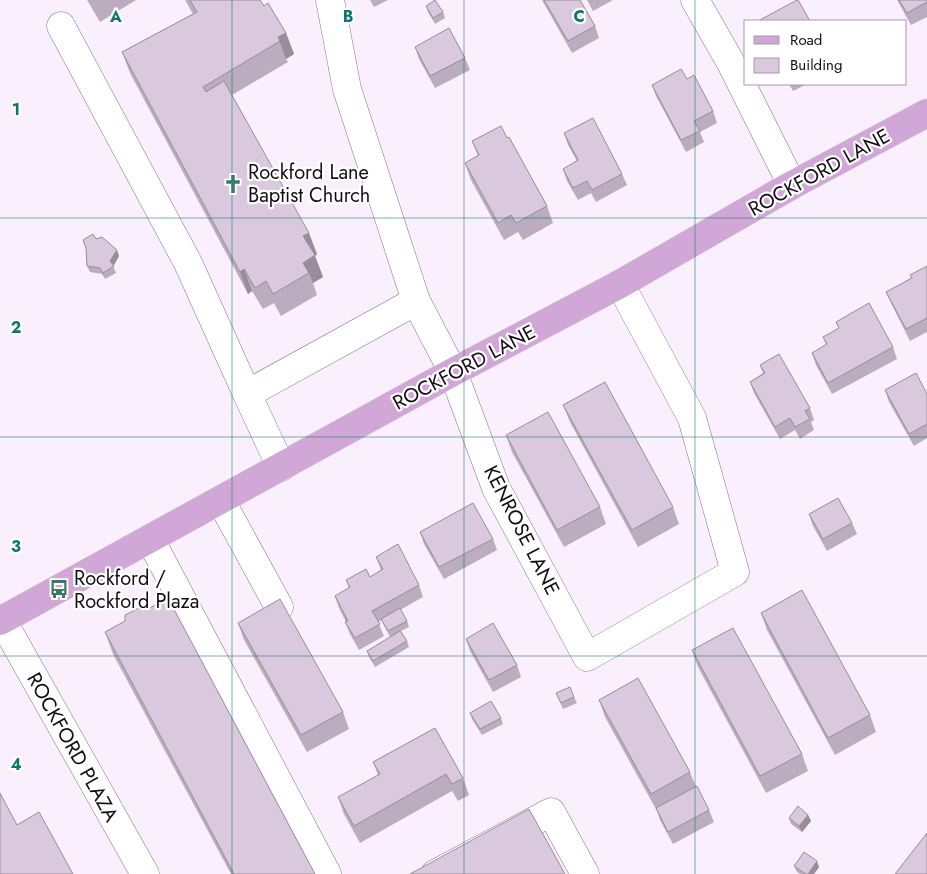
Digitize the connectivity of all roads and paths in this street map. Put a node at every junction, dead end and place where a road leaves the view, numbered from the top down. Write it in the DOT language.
graph roads {
  1 [pos="330,0"];
  2 [pos="695,0"];
  3 [pos="61,26"];
  4 [pos="927,113"];
  5 [pos="792,186"];
  6 [pos="620,284"];
  7 [pos="416,301"];
  8 [pos="453,372"];
  9 [pos="247,394"];
  10 [pos="281,467"];
  11 [pos="221,501"];
  12 [pos="150,539"];
  13 [pos="279,608"];
  14 [pos="1,620"];
  15 [pos="144,874"];
  16 [pos="327,874"];
  17 [pos="436,874"];
  18 [pos="585,874"];
  1 -- 7 [label="street, KENROSE LANE"];
  2 -- 5 [label="street"];
  3 -- 9 [label="street"];
  4 -- 5 [label="main road, ROCKFORD LANE"];
  5 -- 6 [label="main road, ROCKFORD LANE"];
  6 -- 8 [label="main road, ROCKFORD LANE"];
  6 -- 8 [label="street, KENROSE LANE"];
  7 -- 8 [label="street, KENROSE LANE"];
  7 -- 9 [label="street"];
  8 -- 10 [label="main road, ROCKFORD LANE"];
  9 -- 10 [label="street"];
  10 -- 11 [label="main road, ROCKFORD LANE"];
  11 -- 12 [label="main road, ROCKFORD LANE"];
  11 -- 13 [label="street"];
  12 -- 14 [label="main road, ROCKFORD LANE"];
  12 -- 16 [label="street"];
  14 -- 15 [label="street, ROCKFORD PLAZA"];
  17 -- 18 [label="street"];
}
